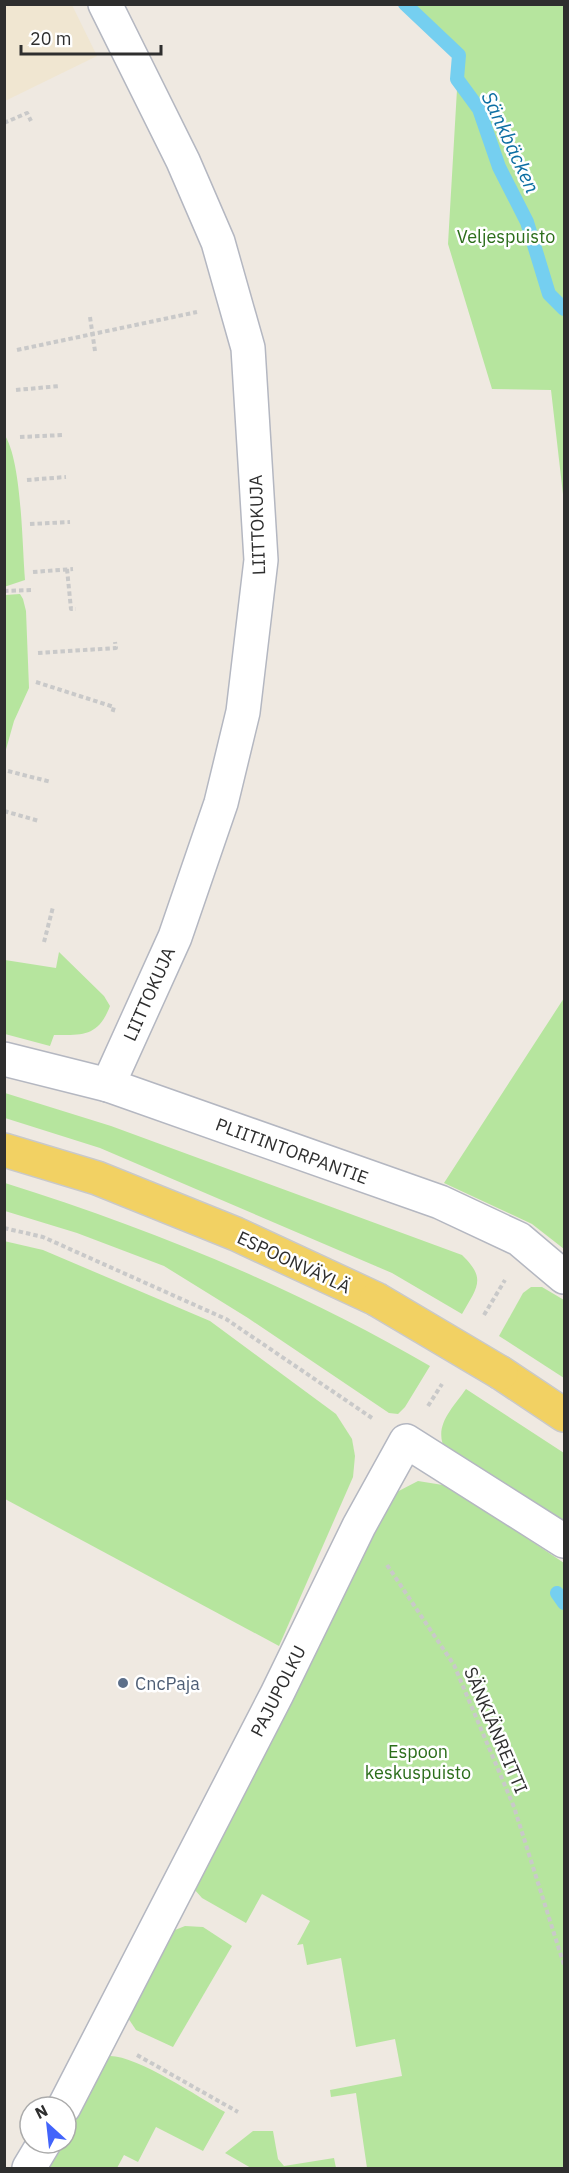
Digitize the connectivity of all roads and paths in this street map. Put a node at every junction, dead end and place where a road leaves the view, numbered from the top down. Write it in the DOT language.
graph roads {
  1 [pos="105,4"];
  2 [pos="31,121"];
  3 [pos="4,123"];
  4 [pos="201,311"];
  5 [pos="90,317"];
  6 [pos="93,334"];
  7 [pos="17,350"];
  8 [pos="94,351"];
  9 [pos="60,386"];
  10 [pos="16,390"];
  11 [pos="63,435"];
  12 [pos="20,437"];
  13 [pos="66,477"];
  14 [pos="27,480"];
  15 [pos="70,522"];
  16 [pos="30,524"];
  17 [pos="67,569"];
  18 [pos="73,569"];
  19 [pos="33,572"];
  20 [pos="34,590"];
  21 [pos="4,591"];
  22 [pos="76,609"];
  23 [pos="115,642"];
  24 [pos="38,653"];
  25 [pos="36,682"];
  26 [pos="112,714"];
  27 [pos="8,771"];
  28 [pos="51,782"];
  29 [pos="4,811"];
  30 [pos="39,821"];
  31 [pos="53,907"];
  32 [pos="44,942"];
  33 [pos="4,1059"];
  34 [pos="108,1085"];
  35 [pos="4,1150"];
  36 [pos="4,1228"];
  37 [pos="507,1276"];
  38 [pos="564,1276"];
  39 [pos="479,1324"];
  40 [pos="564,1415"];
  41 [pos="406,1441"];
  42 [pos="359,1526"];
  43 [pos="564,1541"];
  44 [pos="564,1965"];
  45 [pos="102,2036"];
  46 [pos="70,2095"];
  47 [pos="238,2112"];
  48 [pos="37,2155"];
  49 [pos="29,2169"];
  1 -- 34 [label="street, LIITTOKUJA"];
  2 -- 3 [label="path"];
  4 -- 6 [label="path"];
  5 -- 6 [label="path"];
  6 -- 7 [label="path"];
  6 -- 8 [label="path"];
  9 -- 10 [label="path"];
  11 -- 12 [label="path"];
  13 -- 14 [label="path"];
  15 -- 16 [label="path"];
  17 -- 18 [label="path"];
  17 -- 19 [label="path"];
  17 -- 22 [label="path"];
  20 -- 21 [label="path"];
  23 -- 24 [label="path"];
  25 -- 26 [label="path"];
  27 -- 28 [label="path"];
  29 -- 30 [label="path"];
  31 -- 32 [label="path"];
  33 -- 34 [label="street, PLIITINTORPANTIE"];
  34 -- 38 [label="street, PLIITINTORPANTIE"];
  35 -- 40 [label="main road, ESPOONVÄYLÄ, bridge"];
  36 -- 41 [label="path"];
  37 -- 39 [label="path"];
  41 -- 42 [label="street, PAJUPOLKU"];
  41 -- 43 [label="street"];
  42 -- 44 [label="path, SÄNKIÄNREITTI"];
  42 -- 45 [label="street, PAJUPOLKU"];
  45 -- 46 [label="street, PAJUPOLKU"];
  45 -- 47 [label="path"];
  48 -- 49 [label="street"];
}
